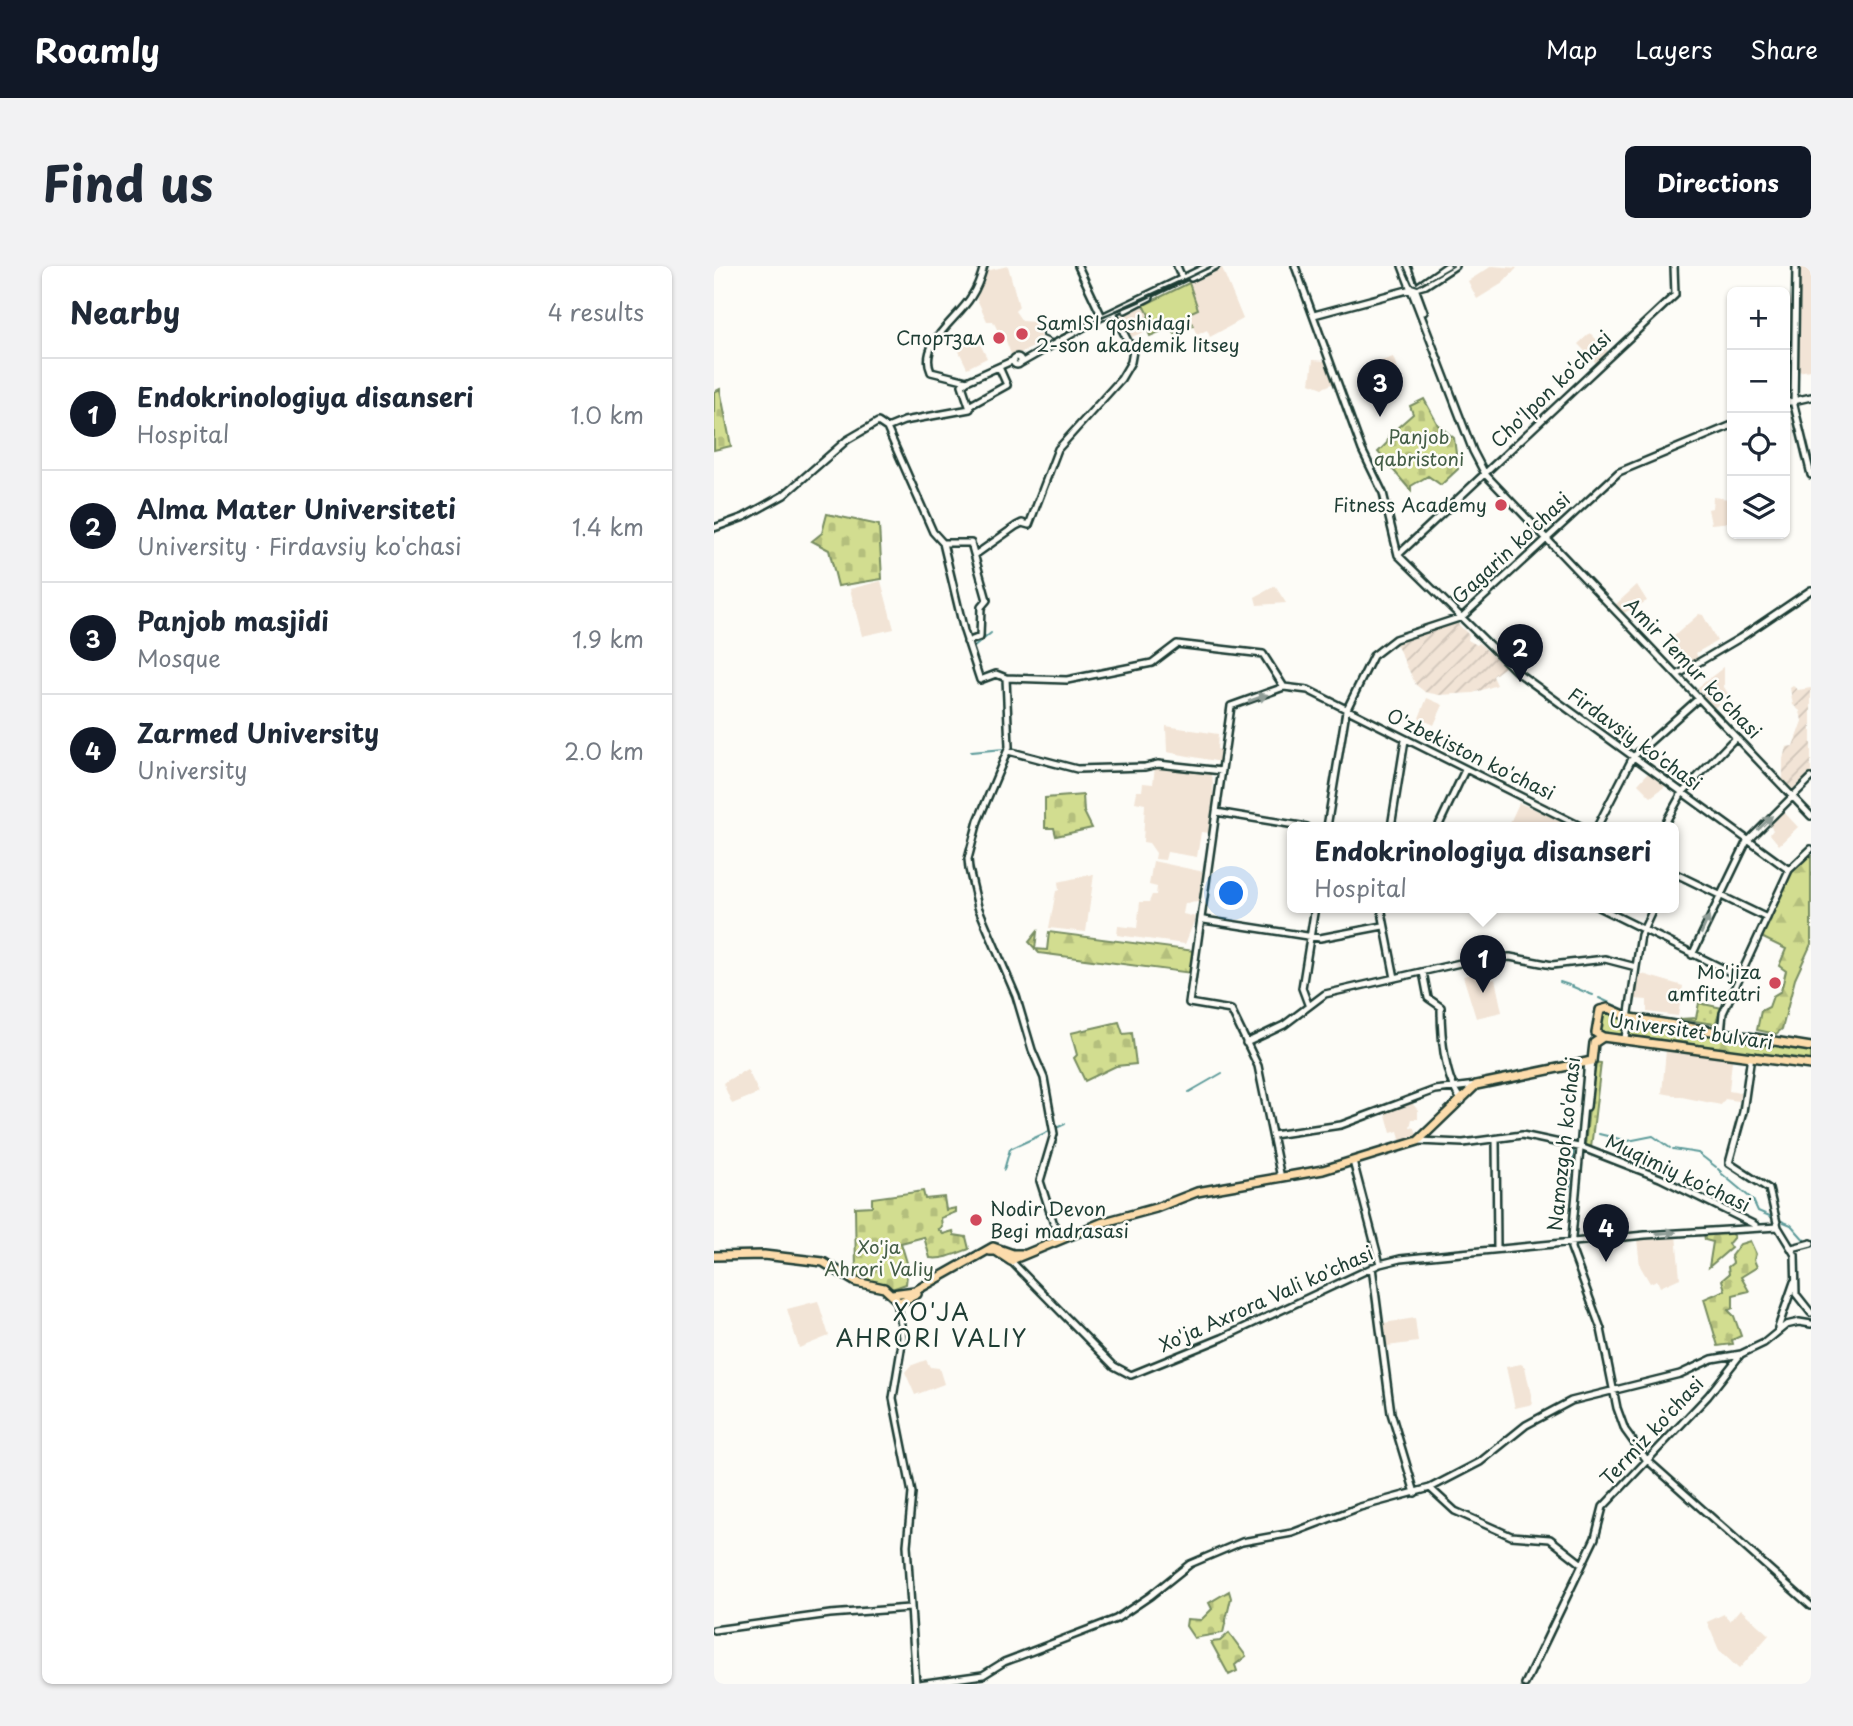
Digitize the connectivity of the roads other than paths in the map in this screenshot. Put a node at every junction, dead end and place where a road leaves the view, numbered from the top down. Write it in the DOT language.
graph roads {
  1 [pos="984,266"];
  2 [pos="1078,266"];
  3 [pos="1177,266"];
  4 [pos="1208,266"];
  5 [pos="1216,266"];
  6 [pos="1294,266"];
  7 [pos="1405,266"];
  8 [pos="1447,266"];
  9 [pos="1455,266"];
  10 [pos="1674,266"];
  11 [pos="1796,266"];
  12 [pos="1183,279"];
  13 [pos="1414,288"];
  14 [pos="1113,313"];
  15 [pos="1314,315"];
  16 [pos="1102,317"];
  17 [pos="999,367"];
  18 [pos="962,382"];
  19 [pos="1811,398"];
  20 [pos="1794,403"];
  21 [pos="1790,404"];
  22 [pos="969,406"];
  23 [pos="1727,426"];
  24 [pos="887,428"];
  25 [pos="1486,473"];
  26 [pos="1811,475"];
  27 [pos="714,528"];
  28 [pos="1546,538"];
  29 [pos="943,543"];
  30 [pos="975,555"];
  31 [pos="1398,555"];
  32 [pos="1811,590"];
  33 [pos="1459,618"];
  34 [pos="967,642"];
  35 [pos="1677,675"];
  36 [pos="1006,678"];
  37 [pos="1284,687"];
  38 [pos="1699,698"];
  39 [pos="1346,711"];
  40 [pos="1736,737"];
  41 [pos="1405,740"];
  42 [pos="1009,749"];
  43 [pos="1633,757"];
  44 [pos="1465,770"];
  45 [pos="1223,771"];
  46 [pos="1811,778"];
  47 [pos="1682,793"];
  48 [pos="1792,796"];
  49 [pos="1218,812"];
  50 [pos="1811,816"];
  51 [pos="1328,822"];
  52 [pos="1392,822"];
  53 [pos="1440,822"];
  54 [pos="1572,822"];
  55 [pos="1600,822"];
  56 [pos="1666,822"];
  57 [pos="1287,824"];
  58 [pos="1748,840"];
  59 [pos="1811,849"];
  60 [pos="1789,870"];
  61 [pos="1679,876"];
  62 [pos="1718,896"];
  63 [pos="1314,913"];
  64 [pos="1382,913"];
  65 [pos="1609,913"];
  66 [pos="1651,913"];
  67 [pos="1767,917"];
  68 [pos="1204,920"];
  69 [pos="1383,926"];
  70 [pos="1643,931"];
  71 [pos="1310,936"];
  72 [pos="1692,955"];
  73 [pos="1636,967"];
  74 [pos="1423,972"];
  75 [pos="1193,975"];
  76 [pos="1740,977"];
  77 [pos="1395,978"];
  78 [pos="1308,1004"];
  79 [pos="1629,1014"];
  80 [pos="1595,1027"];
  81 [pos="1721,1033"];
  82 [pos="1603,1037"];
  83 [pos="1625,1038"];
  84 [pos="1247,1043"];
  85 [pos="1811,1047"];
  86 [pos="1751,1056"];
  87 [pos="1590,1061"];
  88 [pos="1811,1065"];
  89 [pos="1476,1085"];
  90 [pos="1453,1087"];
  91 [pos="1462,1101"];
  92 [pos="1273,1135"];
  93 [pos="1496,1139"];
  94 [pos="1418,1141"];
  95 [pos="1581,1147"];
  96 [pos="1353,1161"];
  97 [pos="1281,1178"];
  98 [pos="1758,1226"];
  99 [pos="1778,1227"];
  100 [pos="1059,1240"];
  101 [pos="1572,1242"];
  102 [pos="1811,1243"];
  103 [pos="1793,1248"];
  104 [pos="1495,1249"];
  105 [pos="714,1255"];
  106 [pos="1011,1257"];
  107 [pos="1380,1264"];
  108 [pos="1372,1267"];
  109 [pos="1793,1290"];
  110 [pos="900,1298"];
  111 [pos="1811,1314"];
  112 [pos="1783,1316"];
  113 [pos="1811,1323"];
  114 [pos="1788,1324"];
  115 [pos="1775,1333"];
  116 [pos="1741,1354"];
  117 [pos="1615,1390"];
  118 [pos="1647,1458"];
  119 [pos="1430,1488"];
  120 [pos="1415,1493"];
  121 [pos="1582,1564"];
  122 [pos="1811,1604"];
  123 [pos="909,1608"];
  124 [pos="714,1630"];
  125 [pos="917,1684"];
  126 [pos="1525,1684"];
  1 -- 18 [label="street"];
  2 -- 16 [label="street"];
  3 -- 12 [label="street"];
  4 -- 12 [label="street"];
  5 -- 12 [label="street"];
  6 -- 15 [label="street"];
  7 -- 13 [label="street, Amir Temur ko'chasi"];
  8 -- 13 [label="street"];
  9 -- 13 [label="street"];
  10 -- 25 [label="street, Cho'lpon ko'chasi"];
  11 -- 20 [label="street"];
  12 -- 14 [label="street"];
  13 -- 15 [label="street"];
  13 -- 25 [label="street, Amir Temur ko'chasi"];
  14 -- 16 [label="street"];
  14 -- 30 [label="street"];
  15 -- 31 [label="street"];
  16 -- 17 [label="street"];
  17 -- 18 [label="street"];
  17 -- 22 [label="street"];
  18 -- 22 [label="street"];
  19 -- 20 [label="street"];
  20 -- 21 [label="street"];
  20 -- 26 [label="street"];
  22 -- 24 [label="street"];
  23 -- 28 [label="street, Gagarin ko'chasi"];
  24 -- 27 [label="street"];
  24 -- 29 [label="street"];
  25 -- 28 [label="street, Amir Temur ko'chasi"];
  25 -- 31 [label="street, Cho'lpon ko'chasi"];
  28 -- 33 [label="street, Gagarin ko'chasi"];
  28 -- 35 [label="street, Amir Temur ko'chasi"];
  29 -- 30 [label="street"];
  29 -- 34 [label="street"];
  30 -- 34 [label="street"];
  31 -- 33 [label="street, Firdavsiy ko'chasi"];
  32 -- 35 [label="street"];
  33 -- 39 [label="street"];
  33 -- 43 [label="street, Firdavsiy ko'chasi"];
  34 -- 36 [label="street"];
  35 -- 38 [label="street, Amir Temur ko'chasi"];
  36 -- 37 [label="street"];
  36 -- 42 [label="street"];
  37 -- 39 [label="street, O'zbekiston ko'chasi"];
  45 -- 37 [label="street, one-way"];
  38 -- 40 [label="street, Amir Temur ko'chasi"];
  38 -- 43 [label="street"];
  39 -- 41 [label="street, O'zbekiston ko'chasi"];
  39 -- 51 [label="street"];
  40 -- 47 [label="street"];
  40 -- 48 [label="street, Amir Temur ko'chasi"];
  41 -- 44 [label="street, O'zbekiston ko'chasi"];
  41 -- 52 [label="street"];
  42 -- 45 [label="street"];
  42 -- 100 [label="street"];
  43 -- 47 [label="street, Firdavsiy ko'chasi"];
  43 -- 55 [label="street"];
  44 -- 53 [label="street"];
  44 -- 54 [label="street, O'zbekiston ko'chasi"];
  45 -- 49 [label="street"];
  46 -- 48 [label="street"];
  47 -- 56 [label="street"];
  47 -- 58 [label="street, Firdavsiy ko'chasi"];
  48 -- 50 [label="street, Amir Temur ko'chasi"];
  58 -- 48 [label="street, one-way"];
  49 -- 57 [label="street"];
  49 -- 68 [label="street"];
  49 -- 75 [label="street"];
  58 -- 60 [label="street"];
  58 -- 62 [label="street"];
  59 -- 60 [label="street"];
  60 -- 67 [label="street"];
  61 -- 62 [label="street"];
  62 -- 67 [label="street"];
  72 -- 62 [label="street, one-way"];
  63 -- 71 [label="street"];
  64 -- 69 [label="street"];
  65 -- 70 [label="street"];
  66 -- 70 [label="street"];
  67 -- 76 [label="street"];
  68 -- 71 [label="street"];
  68 -- 75 [label="street"];
  69 -- 71 [label="street"];
  69 -- 77 [label="street"];
  70 -- 72 [label="street"];
  70 -- 73 [label="street"];
  71 -- 78 [label="street"];
  72 -- 76 [label="street"];
  73 -- 74 [label="street"];
  73 -- 79 [label="street"];
  74 -- 77 [label="street"];
  74 -- 90 [label="street"];
  75 -- 84 [label="street"];
  76 -- 81 [label="street"];
  77 -- 78 [label="street"];
  78 -- 84 [label="street"];
  79 -- 80 [label="main road, Universitet bulvari"];
  79 -- 81 [label="main road, Universitet bulvari"];
  79 -- 83 [label="street"];
  80 -- 82 [label="main road, Universitet bulvari"];
  80 -- 87 [label="main road, Namozgoh ko'chasi"];
  81 -- 85 [label="main road, Universitet bulvari"];
  82 -- 83 [label="main road, Universitet bulvari"];
  82 -- 87 [label="main road, Namozgoh ko'chasi"];
  83 -- 86 [label="main road, Universitet bulvari"];
  84 -- 92 [label="street"];
  86 -- 88 [label="main road, Universitet bulvari"];
  86 -- 99 [label="street"];
  87 -- 89 [label="main road"];
  87 -- 95 [label="street, Namozgoh ko'chasi"];
  89 -- 90 [label="street"];
  89 -- 91 [label="main road"];
  90 -- 91 [label="street"];
  90 -- 92 [label="street"];
  91 -- 94 [label="main road"];
  92 -- 97 [label="street"];
  93 -- 94 [label="street, Muqimiy ko'chasi"];
  93 -- 95 [label="street, Muqimiy ko'chasi"];
  93 -- 104 [label="street"];
  94 -- 96 [label="main road"];
  95 -- 98 [label="street, Muqimiy ko'chasi"];
  95 -- 101 [label="street, Namozgoh ko'chasi"];
  96 -- 97 [label="main road"];
  96 -- 107 [label="street"];
  97 -- 100 [label="main road"];
  98 -- 99 [label="street, Xo'ja Axrora Vali ko'chasi"];
  101 -- 98 [label="street, Xo'ja Axrora Vali ko'chasi, one-way"];
  99 -- 103 [label="street"];
  100 -- 106 [label="main road"];
  101 -- 104 [label="street, Xo'ja Axrora Vali ko'chasi"];
  101 -- 117 [label="street, Namozgoh ko'chasi"];
  102 -- 103 [label="street"];
  103 -- 109 [label="street"];
  104 -- 107 [label="street, Xo'ja Axrora Vali ko'chasi"];
  105 -- 110 [label="main road"];
  106 -- 108 [label="street, Xo'ja Axrora Vali ko'chasi"];
  106 -- 110 [label="main road"];
  106 -- 110 [label="main road"];
  107 -- 108 [label="street, Xo'ja Axrora Vali ko'chasi"];
  108 -- 120 [label="street"];
  109 -- 111 [label="street"];
  109 -- 112 [label="street"];
  110 -- 123 [label="street"];
  112 -- 114 [label="street"];
  112 -- 115 [label="street"];
  113 -- 114 [label="street"];
  114 -- 115 [label="street, Termiz ko'chasi"];
  115 -- 116 [label="street, Termiz ko'chasi"];
  116 -- 117 [label="street"];
  116 -- 118 [label="street, Termiz ko'chasi"];
  117 -- 118 [label="street, Namozgoh ko'chasi"];
  117 -- 119 [label="street"];
  118 -- 121 [label="street, Termiz ko'chasi"];
  118 -- 122 [label="street, Namozgoh ko'chasi"];
  119 -- 120 [label="street"];
  119 -- 121 [label="street"];
  120 -- 125 [label="street"];
  121 -- 126 [label="street, Termiz ko'chasi"];
  123 -- 124 [label="street"];
  123 -- 125 [label="street"];
}
